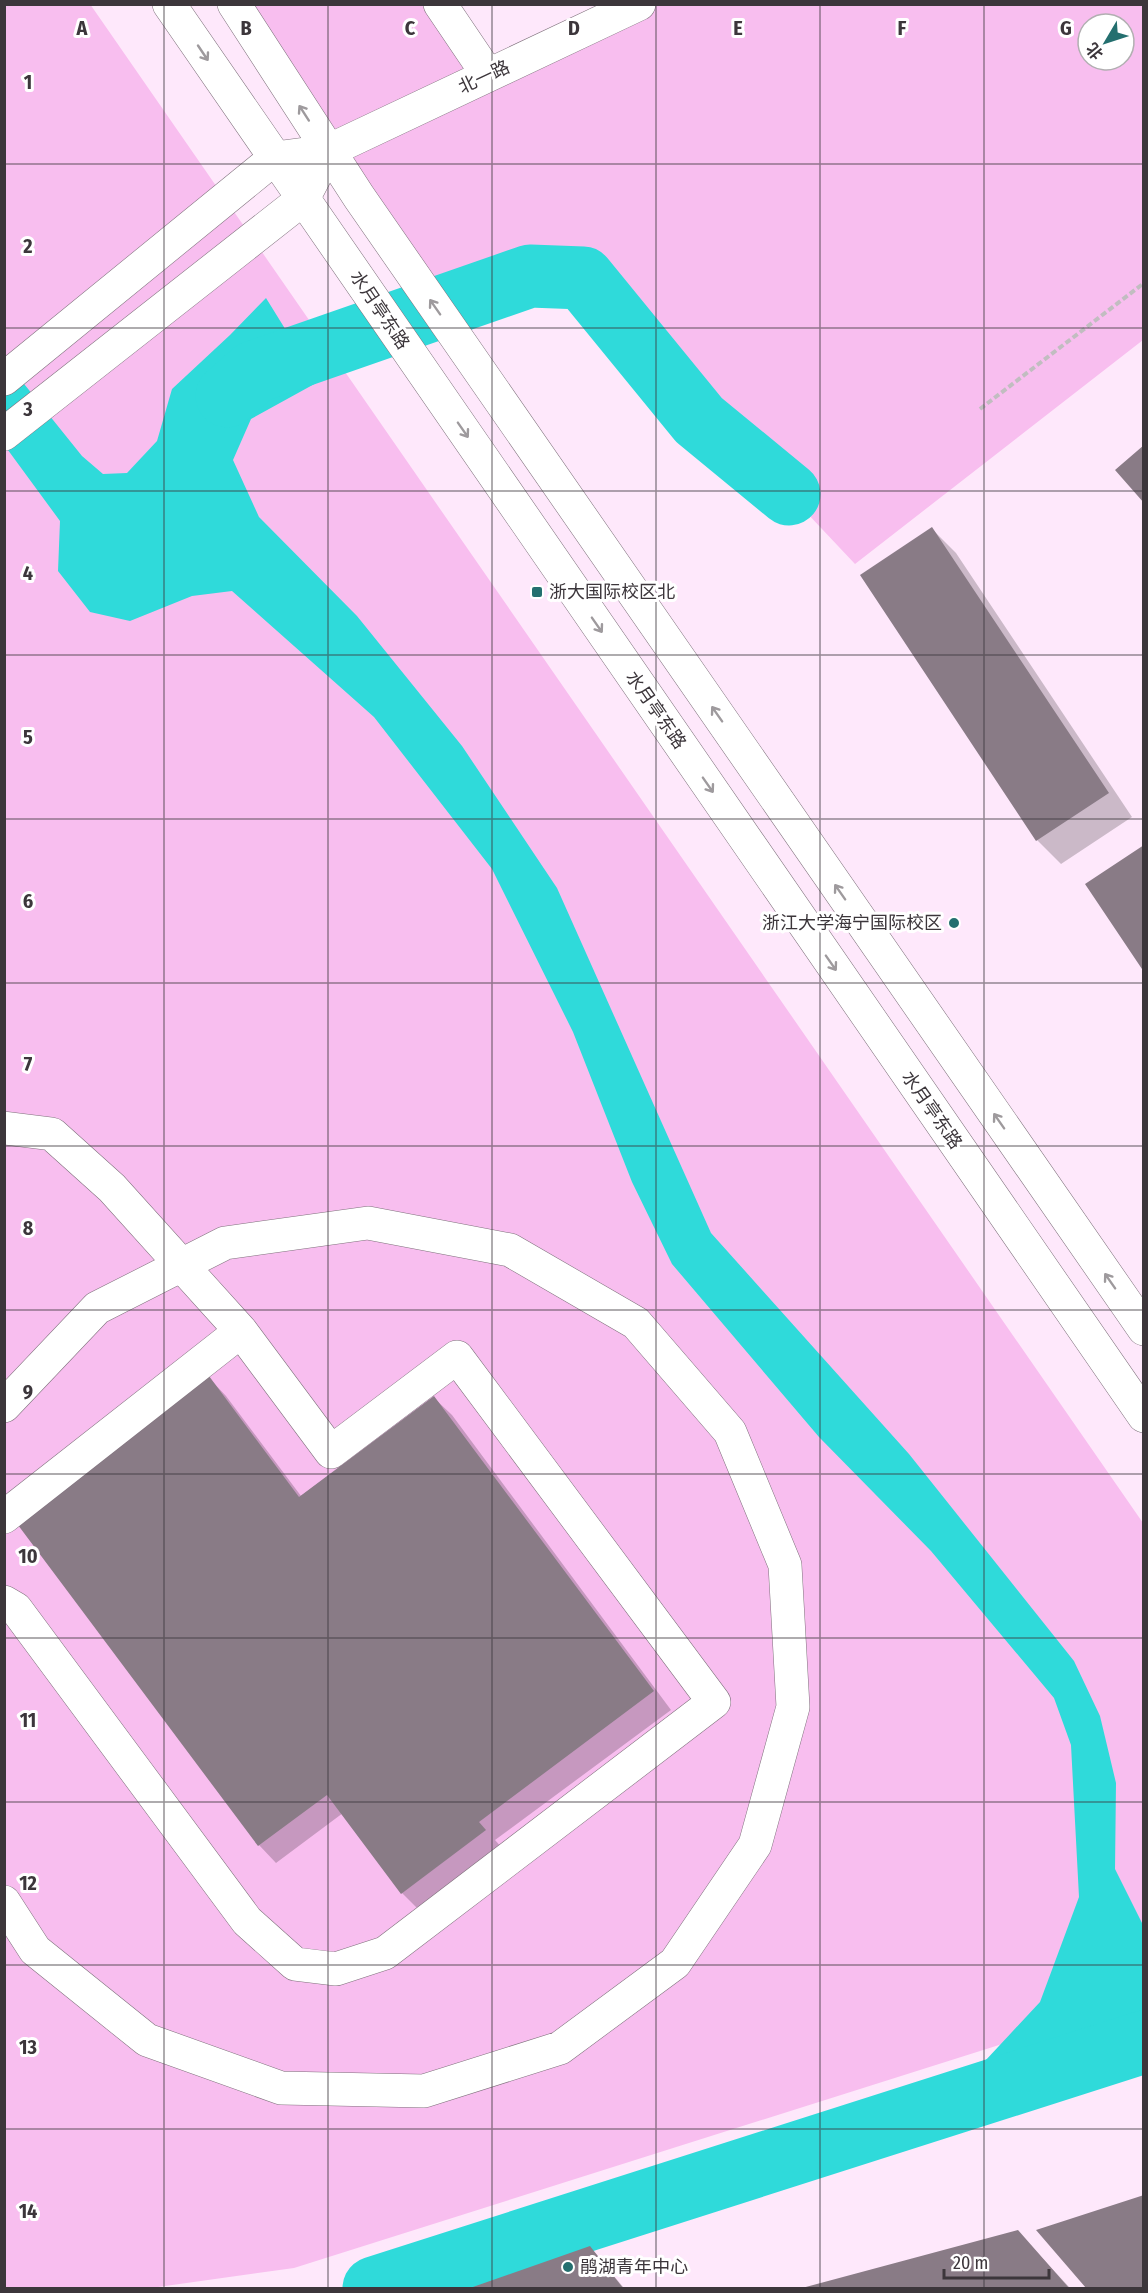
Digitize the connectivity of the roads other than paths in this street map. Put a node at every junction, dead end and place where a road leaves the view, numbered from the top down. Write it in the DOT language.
graph roads {
  1 [pos="169,4"];
  2 [pos="234,4"];
  3 [pos="440,4"];
  4 [pos="639,4"];
  5 [pos="488,75"];
  6 [pos="328,151"];
  7 [pos="275,158"];
  8 [pos="303,199"];
  9 [pos="4,379"];
  10 [pos="4,434"];
  11 [pos="4,1128"];
  12 [pos="182,1265"];
  13 [pos="1143,1329"];
  14 [pos="241,1330"];
  15 [pos="4,1406"];
  16 [pos="1143,1416"];
  17 [pos="4,1517"];
  18 [pos="4,1602"];
  19 [pos="4,1902"];
  1 -- 7 [label="main road, 水月亭东路, one-way"];
  6 -- 2 [label="main road, one-way"];
  3 -- 5 [label="main road"];
  4 -- 5 [label="main road, 北一路"];
  5 -- 6 [label="main road, 北一路"];
  6 -- 7 [label="main road, 北一路"];
  6 -- 8 [label="main road"];
  13 -- 6 [label="main road, one-way"];
  7 -- 8 [label="main road, 水月亭东路"];
  7 -- 9 [label="main road"];
  8 -- 10 [label="main road"];
  8 -- 16 [label="main road, 水月亭东路, one-way"];
  11 -- 12 [label="main road"];
  12 -- 14 [label="main road"];
  12 -- 15 [label="main road"];
  12 -- 19 [label="main road"];
  14 -- 17 [label="main road"];
  14 -- 18 [label="main road"];
}
